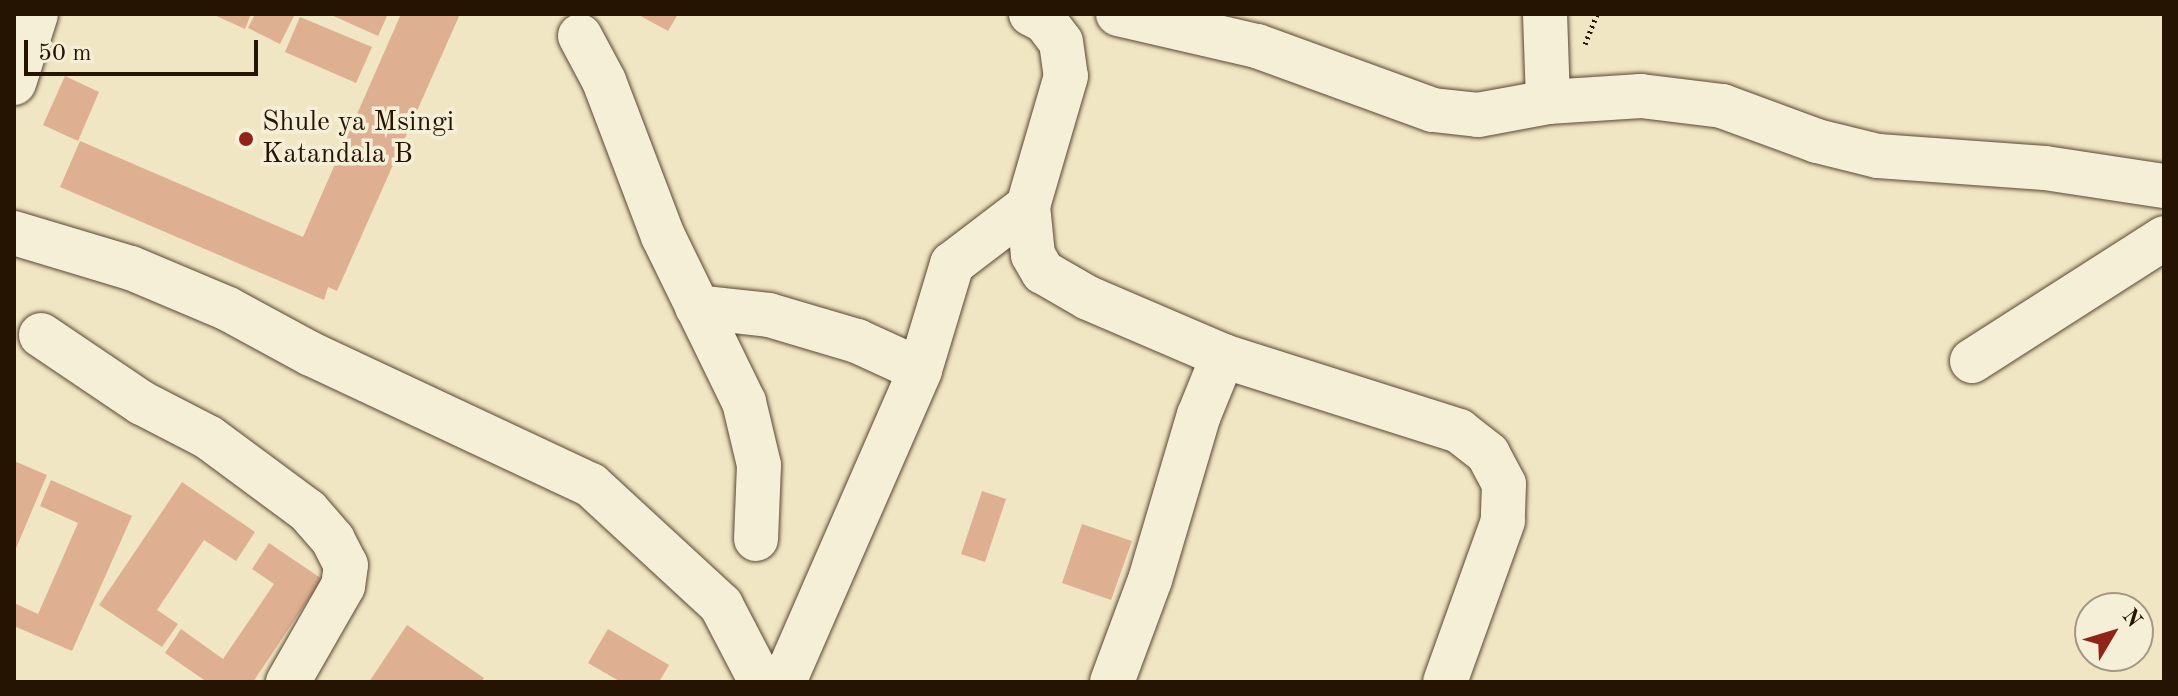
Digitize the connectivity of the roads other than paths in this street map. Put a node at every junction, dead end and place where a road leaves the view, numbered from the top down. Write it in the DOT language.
graph roads {
  1 [pos="36,14"];
  2 [pos="1031,14"];
  3 [pos="1105,14"];
  4 [pos="1118,14"];
  5 [pos="1545,14"];
  6 [pos="580,36"];
  7 [pos="1066,76"];
  8 [pos="14,83"];
  9 [pos="1548,102"];
  10 [pos="2164,186"];
  11 [pos="1028,206"];
  12 [pos="14,233"];
  13 [pos="2164,238"];
  14 [pos="697,307"];
  15 [pos="41,335"];
  16 [pos="1223,356"];
  17 [pos="1972,361"];
  18 [pos="920,370"];
  19 [pos="756,539"];
  20 [pos="288,682"];
  21 [pos="761,682"];
  22 [pos="784,682"];
  23 [pos="1112,682"];
  24 [pos="1445,682"];
  1 -- 8 [label="street"];
  2 -- 7 [label="street"];
  3 -- 7 [label="street"];
  4 -- 9 [label="street"];
  5 -- 9 [label="street"];
  6 -- 14 [label="street"];
  7 -- 11 [label="street"];
  9 -- 10 [label="street"];
  11 -- 16 [label="street"];
  11 -- 18 [label="street"];
  12 -- 21 [label="street"];
  13 -- 17 [label="street"];
  14 -- 18 [label="street"];
  14 -- 19 [label="street"];
  15 -- 20 [label="street"];
  16 -- 23 [label="street"];
  16 -- 24 [label="street"];
  18 -- 22 [label="street"];
}
